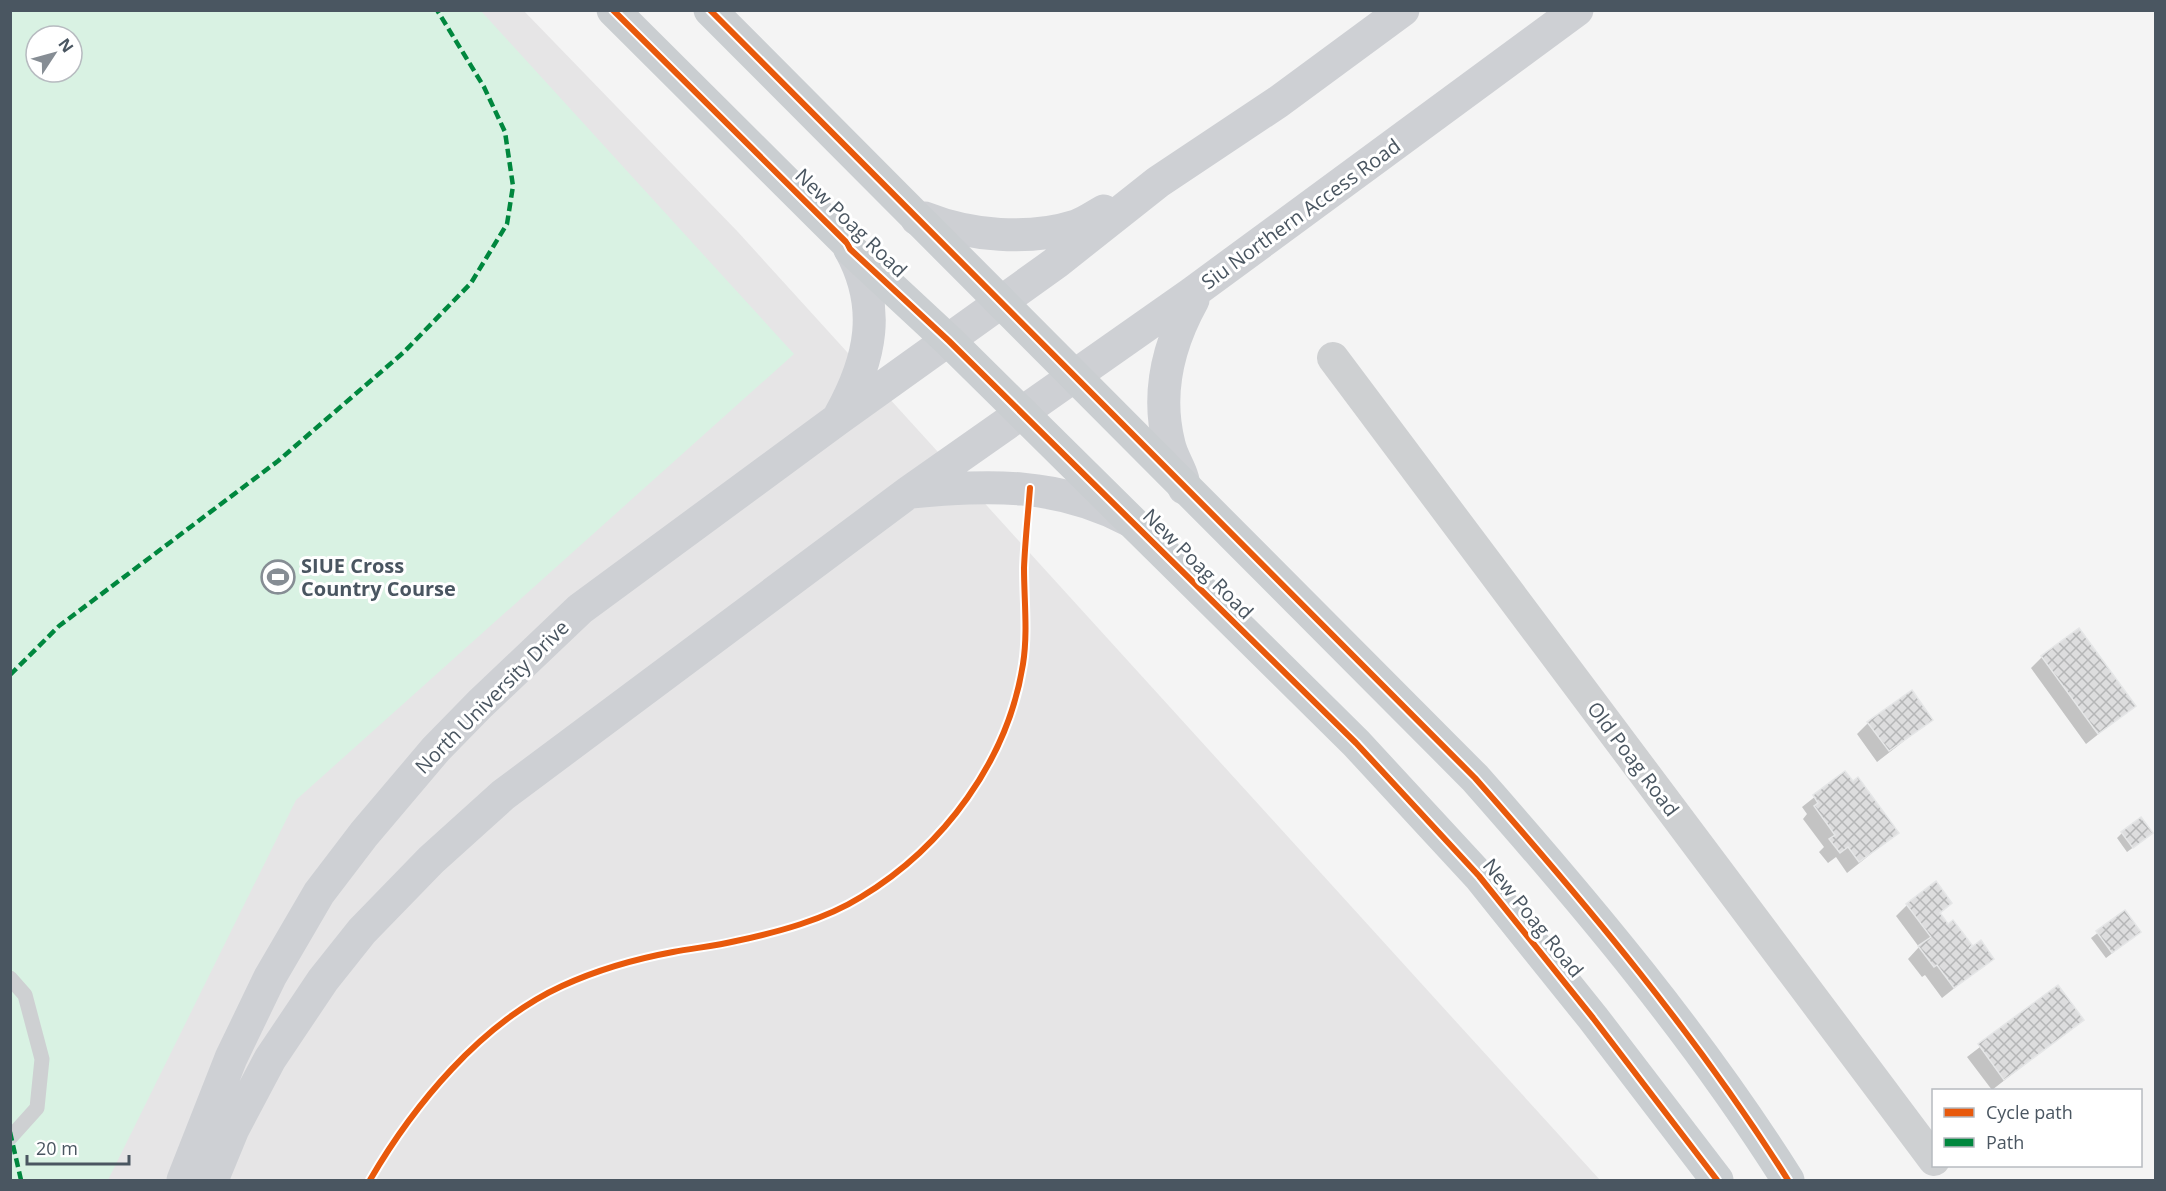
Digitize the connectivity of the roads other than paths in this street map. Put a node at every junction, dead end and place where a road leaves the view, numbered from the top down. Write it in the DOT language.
graph roads {
  1 [pos="613,10"];
  2 [pos="710,10"];
  3 [pos="1404,10"];
  4 [pos="1577,10"];
  5 [pos="1158,182"];
  6 [pos="917,219"];
  7 [pos="850,249"];
  8 [pos="1191,294"];
  9 [pos="1001,303"];
  10 [pos="949,341"];
  11 [pos="1333,358"];
  12 [pos="1073,376"];
  13 [pos="1020,412"];
  14 [pos="838,418"];
  15 [pos="1184,488"];
  16 [pos="909,492"];
  17 [pos="1131,521"];
  18 [pos="10,978"];
  19 [pos="10,1138"];
  20 [pos="1932,1157"];
  21 [pos="1939,1167"];
  22 [pos="183,1180"];
  23 [pos="212,1180"];
  24 [pos="1716,1180"];
  25 [pos="1788,1180"];
  26 [pos="1949,1180"];
  1 -- 7 [label="main road, New Poag Road"];
  2 -- 6 [label="main road"];
  3 -- 5 [label="main road"];
  4 -- 8 [label="main road, Siu Northern Access Road"];
  5 -- 6 [label="main road"];
  5 -- 9 [label="main road"];
  6 -- 9 [label="main road"];
  7 -- 10 [label="main road, New Poag Road"];
  7 -- 14 [label="main road"];
  8 -- 12 [label="main road, Siu Northern Access Road"];
  8 -- 15 [label="main road"];
  9 -- 10 [label="main road"];
  9 -- 12 [label="main road"];
  10 -- 13 [label="main road, New Poag Road"];
  10 -- 14 [label="main road, North University Drive"];
  11 -- 20 [label="street, Old Poag Road"];
  12 -- 13 [label="main road, Siu Northern Access Road"];
  12 -- 15 [label="main road"];
  13 -- 16 [label="main road"];
  13 -- 17 [label="main road, New Poag Road"];
  14 -- 22 [label="main road, North University Drive"];
  15 -- 25 [label="main road"];
  16 -- 17 [label="main road"];
  16 -- 23 [label="main road"];
  17 -- 24 [label="main road, New Poag Road"];
  18 -- 19 [label="lane"];
  21 -- 26 [label="street"];
}
